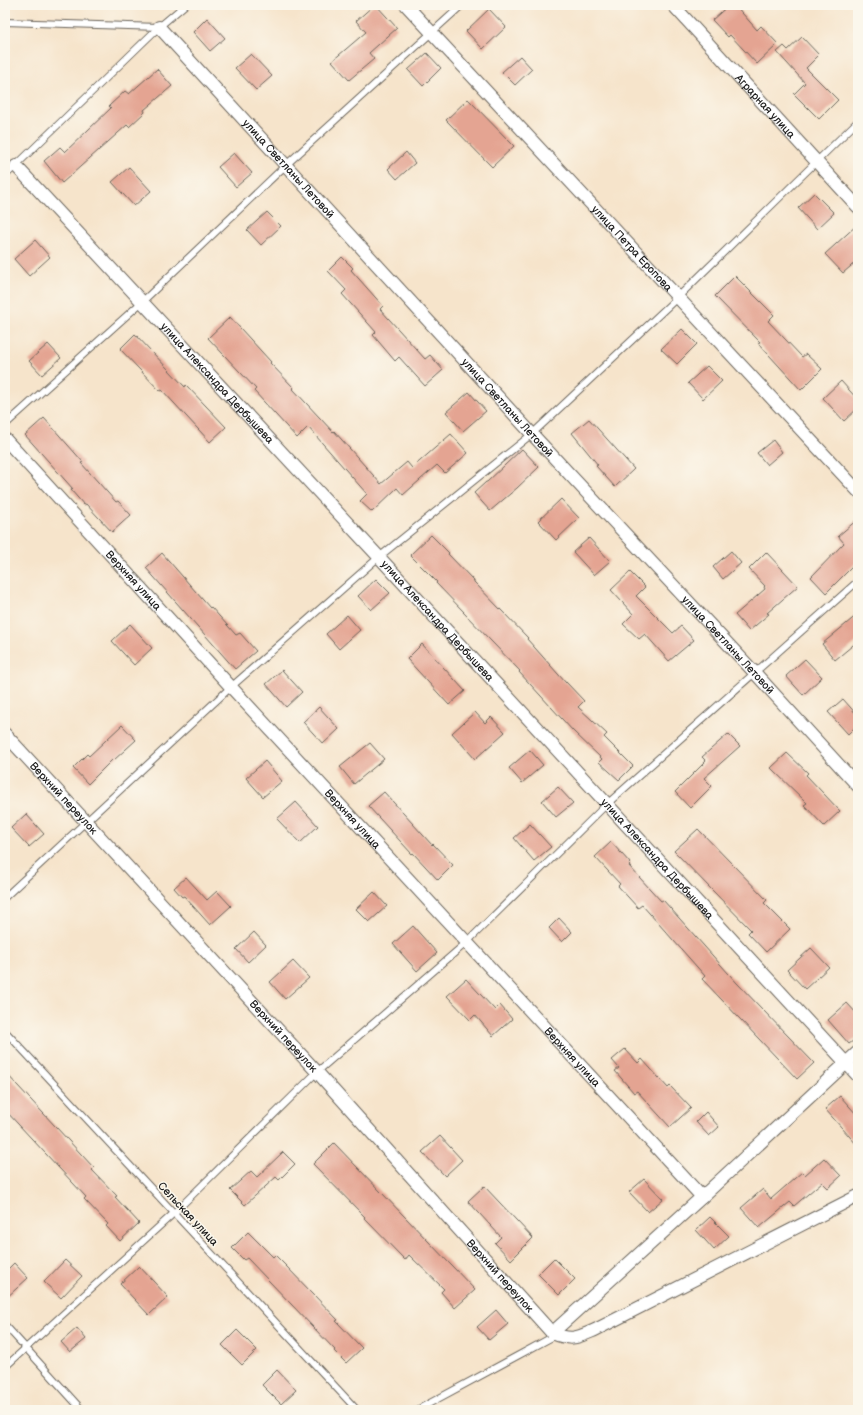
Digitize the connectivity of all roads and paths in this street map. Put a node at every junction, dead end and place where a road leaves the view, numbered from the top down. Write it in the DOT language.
graph roads {
  1 [pos="184,5"];
  2 [pos="406,5"];
  3 [pos="462,5"];
  4 [pos="672,5"];
  5 [pos="5,22"];
  6 [pos="159,27"];
  7 [pos="432,32"];
  8 [pos="858,121"];
  9 [pos="816,162"];
  10 [pos="286,165"];
  11 [pos="16,166"];
  12 [pos="5,176"];
  13 [pos="858,206"];
  14 [pos="678,298"];
  15 [pos="142,301"];
  16 [pos="5,425"];
  17 [pos="532,434"];
  18 [pos="5,439"];
  19 [pos="858,491"];
  20 [pos="379,557"];
  21 [pos="858,581"];
  22 [pos="755,673"];
  23 [pos="231,687"];
  24 [pos="5,734"];
  25 [pos="858,786"];
  26 [pos="607,804"];
  27 [pos="85,821"];
  28 [pos="5,897"];
  29 [pos="466,943"];
  30 [pos="5,1031"];
  31 [pos="858,1052"];
  32 [pos="846,1063"];
  33 [pos="317,1072"];
  34 [pos="858,1076"];
  35 [pos="858,1196"];
  36 [pos="702,1197"];
  37 [pos="174,1213"];
  38 [pos="5,1325"];
  39 [pos="556,1335"];
  40 [pos="26,1348"];
  41 [pos="5,1367"];
  42 [pos="82,1410"];
  43 [pos="357,1410"];
  44 [pos="417,1410"];
  1 -- 6 [label="lane"];
  2 -- 7 [label="street, улица Петра Еропова"];
  3 -- 7 [label="lane"];
  4 -- 9 [label="street, Аграрная улица"];
  5 -- 6 [label="lane"];
  6 -- 10 [label="street, улица Светланы Летовой"];
  6 -- 11 [label="lane"];
  7 -- 10 [label="lane"];
  7 -- 14 [label="street, улица Петра Еропова"];
  8 -- 9 [label="lane"];
  9 -- 13 [label="street, Аграрная улица"];
  9 -- 14 [label="lane"];
  10 -- 15 [label="lane"];
  10 -- 17 [label="street, улица Светланы Летовой"];
  11 -- 12 [label="lane"];
  11 -- 15 [label="street, улица Александра Дербышева"];
  14 -- 17 [label="lane"];
  14 -- 19 [label="street, улица Петра Еропова"];
  15 -- 16 [label="lane"];
  15 -- 20 [label="street, улица Александра Дербышева"];
  17 -- 20 [label="lane"];
  17 -- 22 [label="street, улица Светланы Летовой"];
  18 -- 23 [label="street, Верхняя улица"];
  20 -- 23 [label="lane"];
  20 -- 26 [label="street, улица Александра Дербышева"];
  21 -- 22 [label="lane"];
  22 -- 25 [label="street, улица Светланы Летовой"];
  22 -- 26 [label="lane"];
  23 -- 27 [label="lane"];
  23 -- 29 [label="street, Верхняя улица"];
  24 -- 27 [label="street, Верхний переулок"];
  26 -- 29 [label="lane"];
  26 -- 32 [label="street, улица Александра Дербышева"];
  27 -- 28 [label="lane"];
  27 -- 33 [label="street, Верхний переулок"];
  29 -- 33 [label="lane"];
  29 -- 36 [label="street, Верхняя улица"];
  30 -- 37 [label="lane, Сельская улица"];
  31 -- 32 [label="street"];
  32 -- 34 [label="street, улица Александра Дербышева"];
  32 -- 36 [label="street"];
  33 -- 37 [label="lane"];
  33 -- 39 [label="street, Верхний переулок"];
  35 -- 39 [label="street"];
  36 -- 39 [label="street"];
  37 -- 40 [label="lane"];
  37 -- 43 [label="lane, Сельская улица"];
  38 -- 40 [label="lane"];
  39 -- 44 [label="lane"];
  40 -- 41 [label="lane"];
  40 -- 42 [label="lane"];
}
